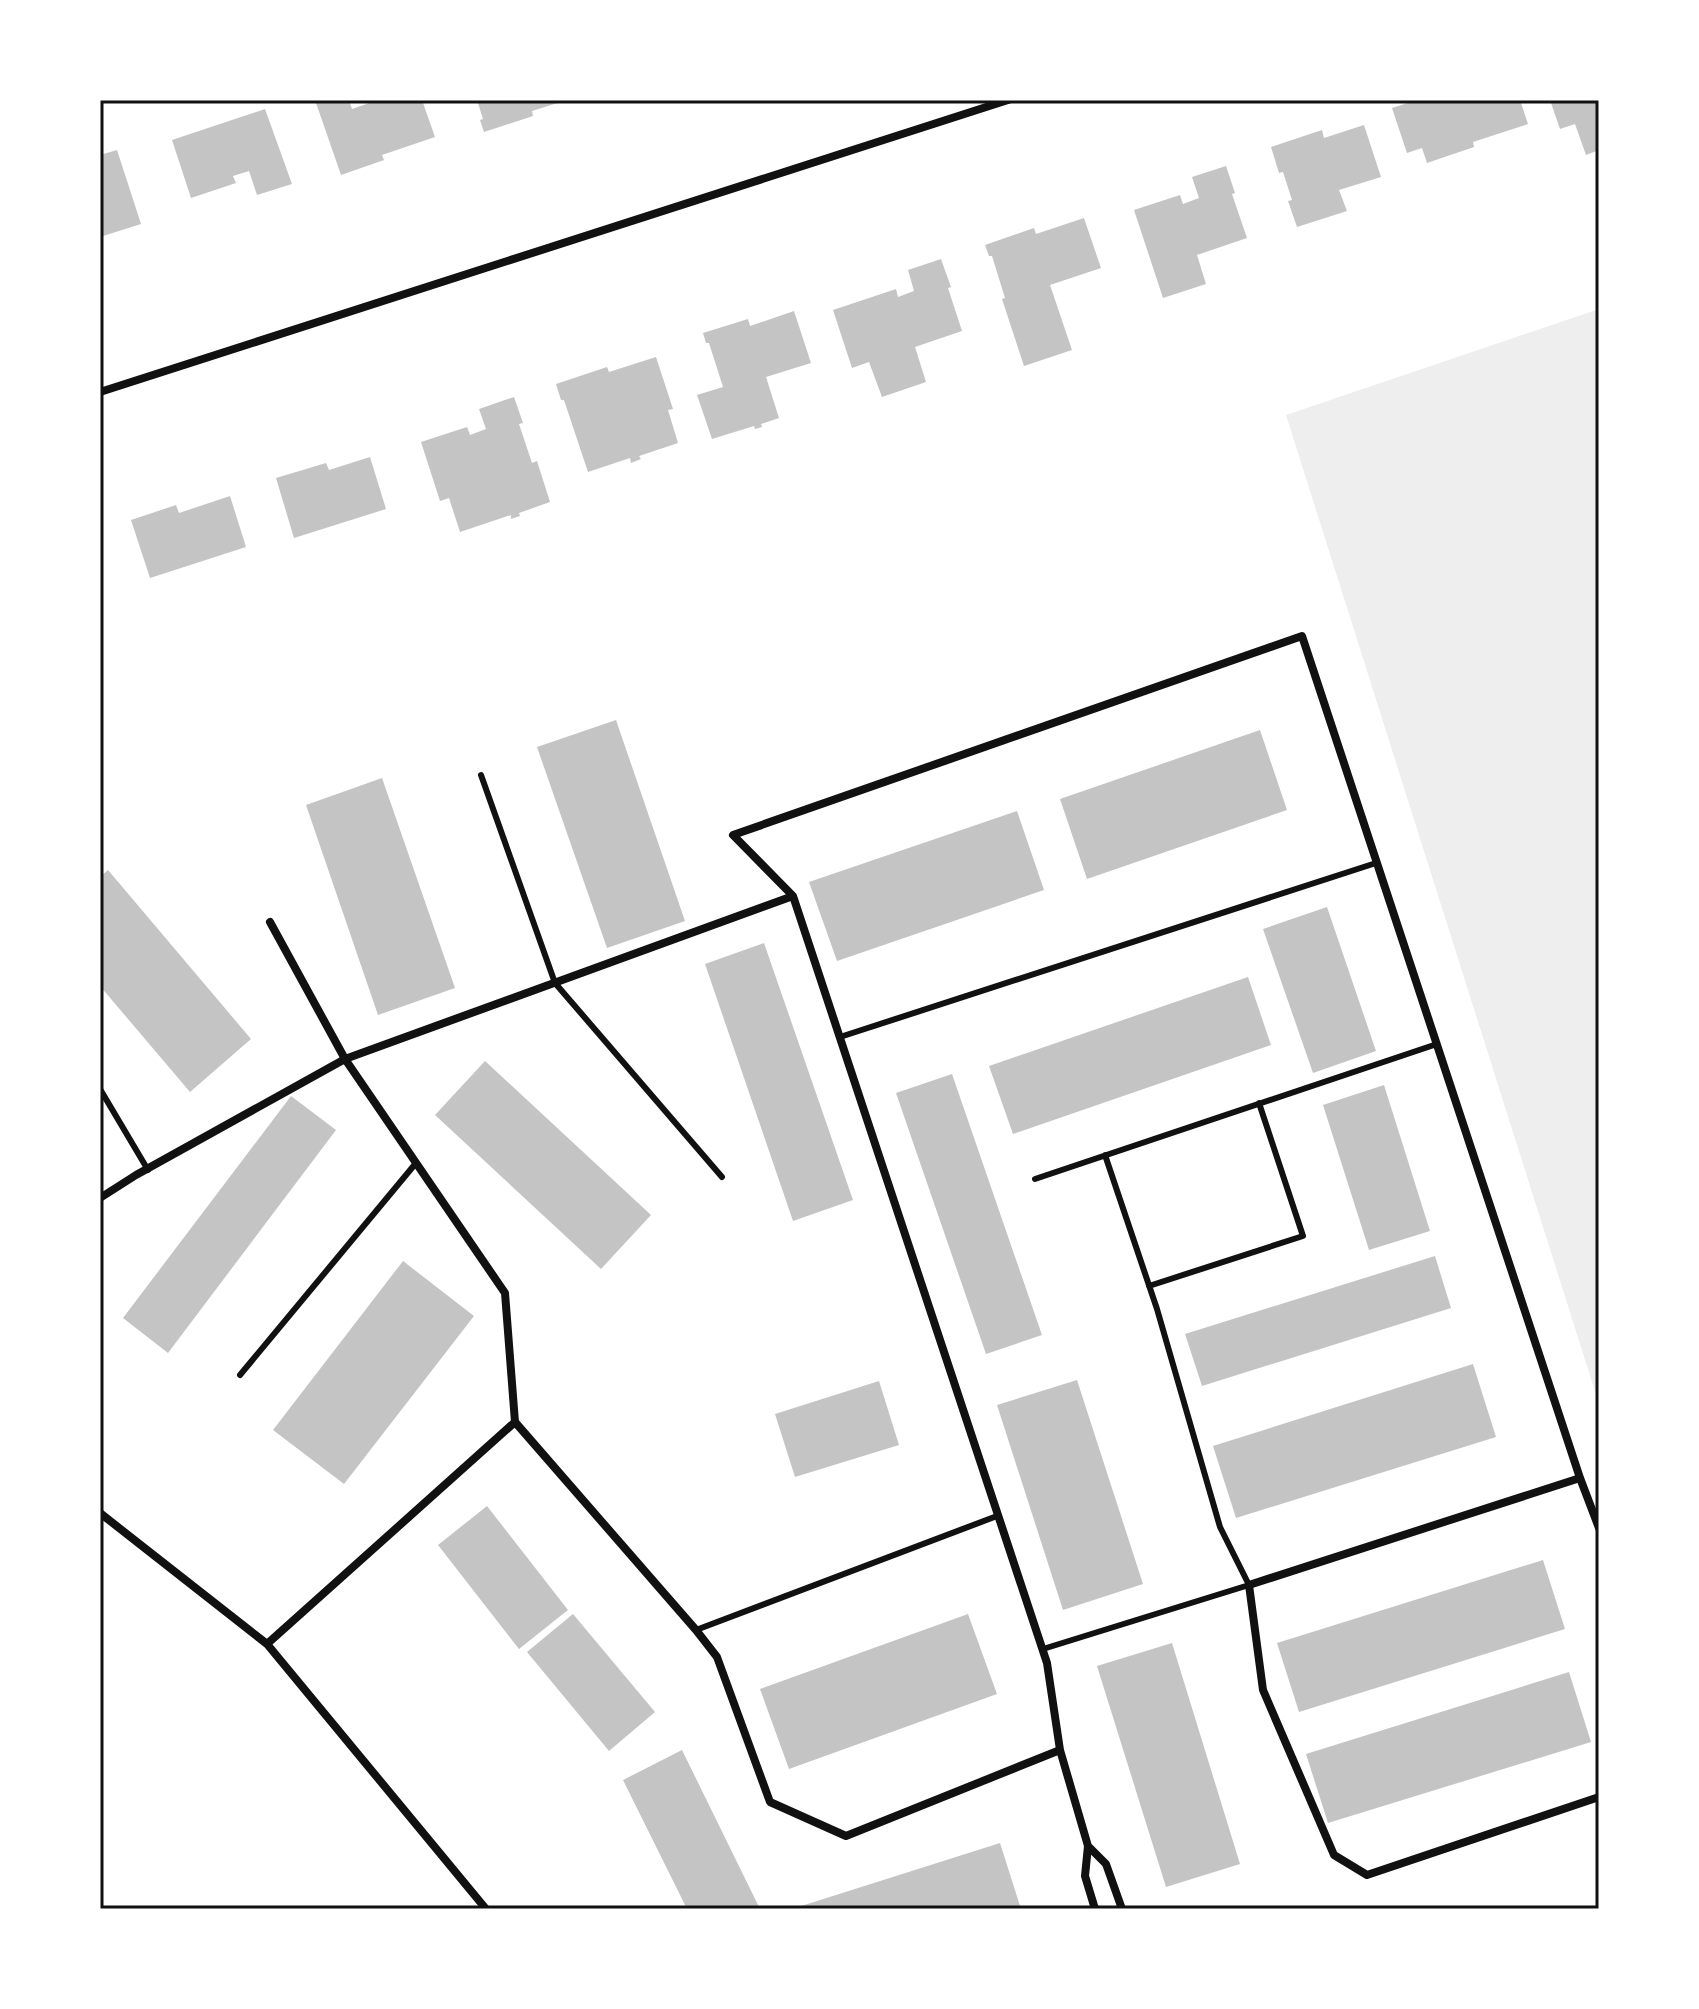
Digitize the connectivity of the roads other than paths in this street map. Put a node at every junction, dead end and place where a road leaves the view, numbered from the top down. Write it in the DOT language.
graph roads {
  1 [pos="1008,100"];
  2 [pos="100,392"];
  3 [pos="481,775"];
  4 [pos="1376,863"];
  5 [pos="793,896"];
  6 [pos="270,922"];
  7 [pos="555,983"];
  8 [pos="840,1037"];
  9 [pos="1437,1044"];
  10 [pos="345,1059"];
  11 [pos="100,1089"];
  12 [pos="1259,1103"];
  13 [pos="1105,1155"];
  14 [pos="416,1163"];
  15 [pos="148,1170"];
  16 [pos="722,1177"];
  17 [pos="1035,1179"];
  18 [pos="100,1198"];
  19 [pos="1149,1286"];
  20 [pos="240,1375"];
  21 [pos="515,1422"];
  22 [pos="1580,1478"];
  23 [pos="100,1513"];
  24 [pos="997,1516"];
  25 [pos="1599,1528"];
  26 [pos="1249,1585"];
  27 [pos="696,1630"];
  28 [pos="267,1644"];
  29 [pos="1043,1649"];
  30 [pos="1060,1750"];
  31 [pos="1599,1797"];
  32 [pos="1088,1846"];
  33 [pos="486,1909"];
  34 [pos="1095,1909"];
  35 [pos="1122,1909"];
  1 -- 2 [label="street"];
  3 -- 7 [label="lane"];
  4 -- 5 [label="street"];
  4 -- 8 [label="lane"];
  4 -- 9 [label="street"];
  5 -- 7 [label="street"];
  5 -- 8 [label="street"];
  6 -- 10 [label="street"];
  7 -- 10 [label="street"];
  7 -- 16 [label="lane"];
  8 -- 24 [label="street"];
  9 -- 12 [label="lane"];
  9 -- 22 [label="street"];
  10 -- 14 [label="street"];
  10 -- 15 [label="street"];
  11 -- 15 [label="lane"];
  12 -- 13 [label="lane"];
  12 -- 19 [label="lane"];
  13 -- 17 [label="lane"];
  13 -- 19 [label="lane"];
  14 -- 20 [label="lane"];
  14 -- 21 [label="street"];
  15 -- 18 [label="street"];
  19 -- 26 [label="lane"];
  21 -- 27 [label="street"];
  21 -- 28 [label="street"];
  22 -- 25 [label="street"];
  22 -- 26 [label="street"];
  23 -- 28 [label="street"];
  24 -- 27 [label="lane"];
  24 -- 29 [label="street"];
  26 -- 29 [label="lane"];
  26 -- 31 [label="street"];
  27 -- 30 [label="street"];
  28 -- 33 [label="street"];
  29 -- 30 [label="street"];
  30 -- 32 [label="street"];
  32 -- 34 [label="street"];
  32 -- 35 [label="street"];
}
